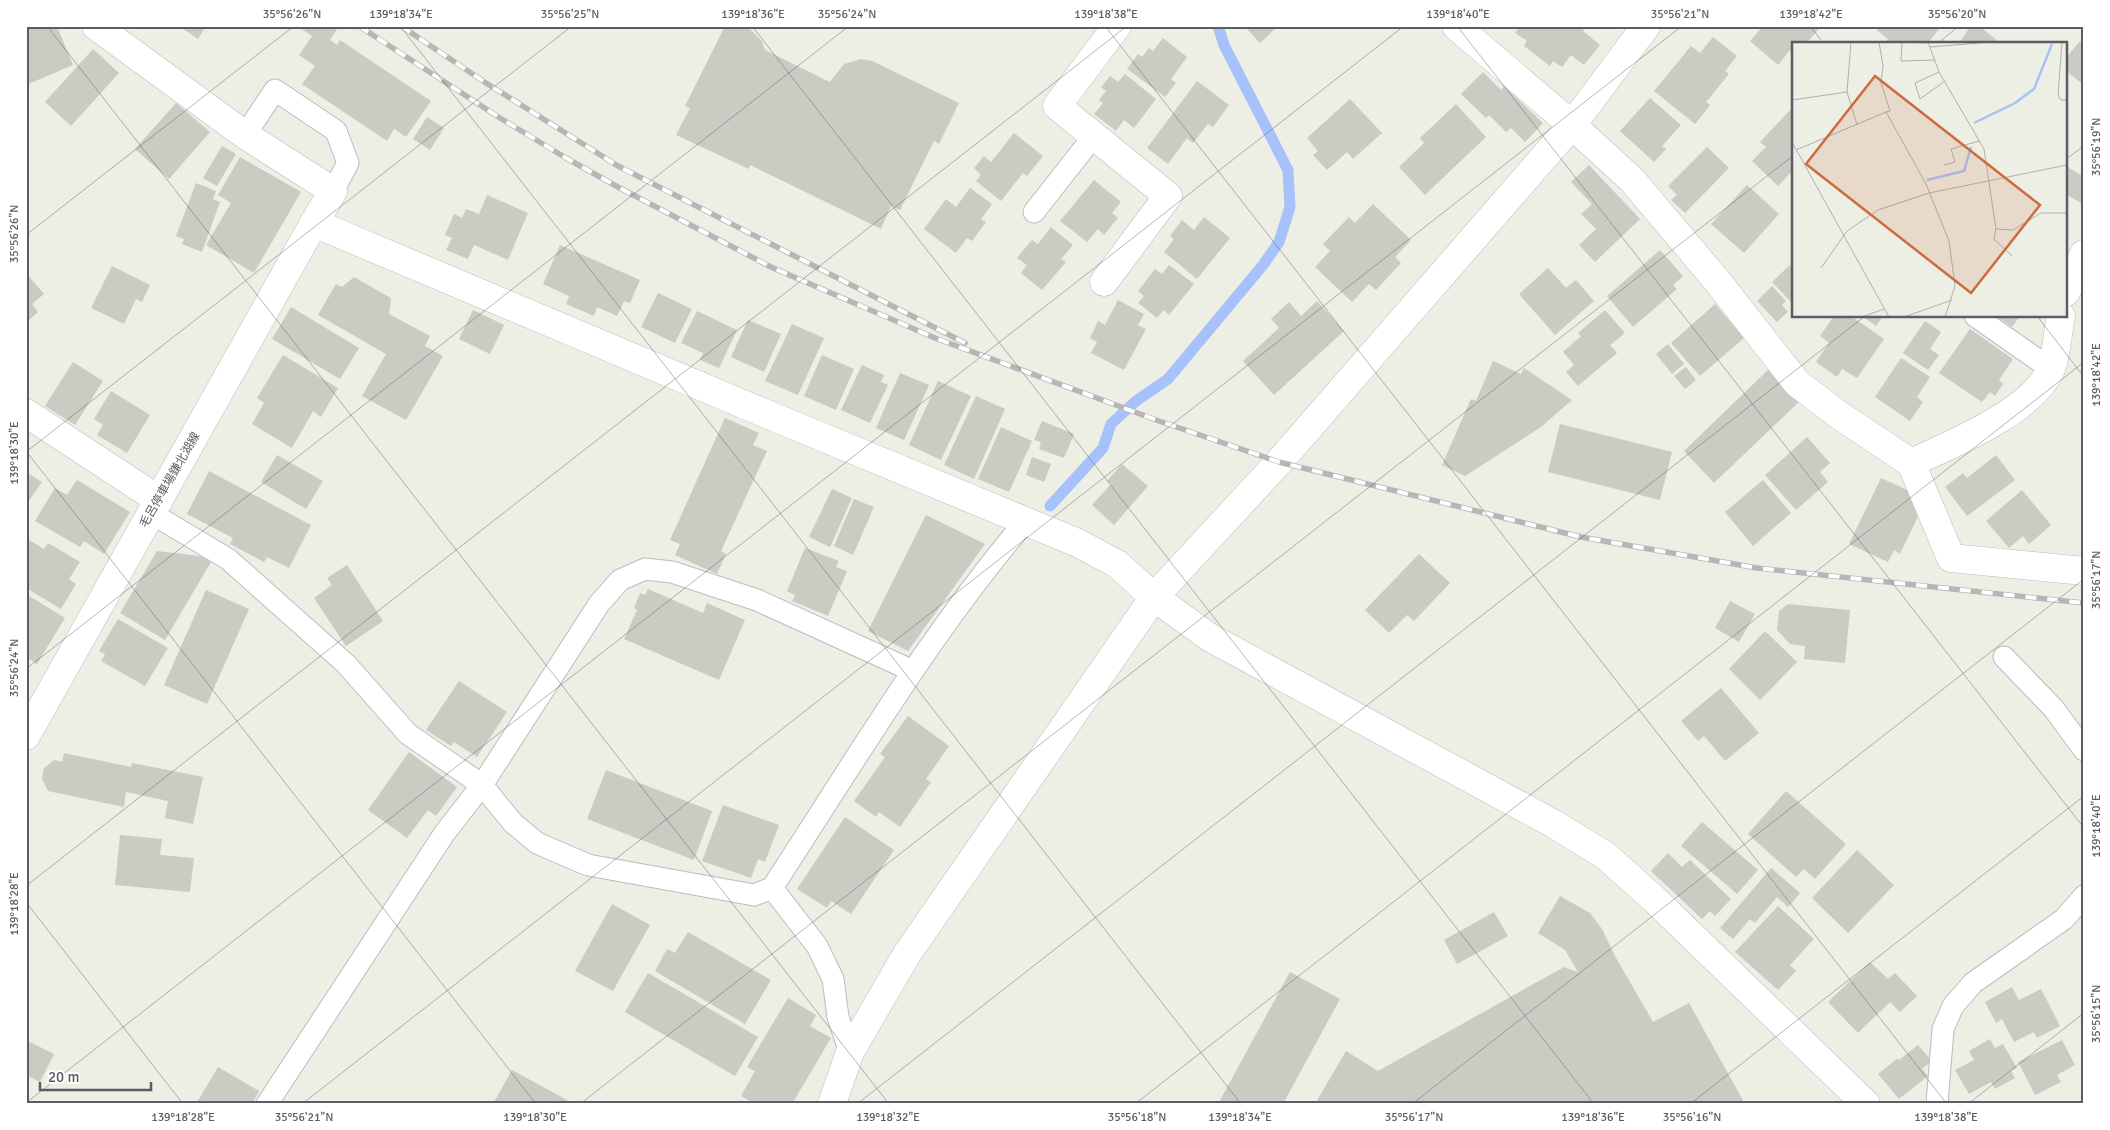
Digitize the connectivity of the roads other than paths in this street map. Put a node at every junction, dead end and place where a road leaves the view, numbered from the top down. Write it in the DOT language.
graph roads {
  1 [pos="96,26"];
  2 [pos="1117,26"];
  3 [pos="1456,26"];
  4 [pos="1646,26"];
  5 [pos="1572,125"];
  6 [pos="245,135"];
  7 [pos="1093,137"];
  8 [pos="333,191"];
  9 [pos="1034,212"];
  10 [pos="314,223"];
  11 [pos="2084,254"];
  12 [pos="1104,282"];
  13 [pos="2068,288"];
  14 [pos="1978,318"];
  15 [pos="2061,318"];
  16 [pos="2051,369"];
  17 [pos="26,413"];
  18 [pos="1911,463"];
  19 [pos="155,506"];
  20 [pos="1025,522"];
  21 [pos="2084,571"];
  22 [pos="1154,597"];
  23 [pos="2004,657"];
  24 [pos="913,671"];
  25 [pos="26,736"];
  26 [pos="2084,750"];
  27 [pos="482,785"];
  28 [pos="772,888"];
  29 [pos="2084,896"];
  30 [pos="850,1052"];
  31 [pos="267,1104"];
  32 [pos="832,1104"];
  33 [pos="1866,1104"];
  34 [pos="1937,1104"];
  1 -- 6 [label="street"];
  2 -- 7 [label="street"];
  3 -- 5 [label="street"];
  4 -- 5 [label="street"];
  5 -- 18 [label="street"];
  5 -- 22 [label="street"];
  6 -- 8 [label="street"];
  6 -- 8 [label="lane"];
  7 -- 9 [label="lane"];
  7 -- 12 [label="street"];
  8 -- 10 [label="street, 毛呂停車場鎌北湖線"];
  10 -- 19 [label="street, 毛呂停車場鎌北湖線"];
  10 -- 20 [label="street"];
  11 -- 13 [label="street"];
  14 -- 16 [label="lane"];
  15 -- 16 [label="street"];
  16 -- 18 [label="street"];
  17 -- 19 [label="street"];
  18 -- 21 [label="street"];
  19 -- 25 [label="street, 毛呂停車場鎌北湖線"];
  19 -- 27 [label="lane"];
  20 -- 22 [label="street"];
  20 -- 24 [label="lane"];
  22 -- 30 [label="street"];
  22 -- 33 [label="street"];
  23 -- 26 [label="lane"];
  24 -- 27 [label="lane"];
  24 -- 28 [label="lane"];
  27 -- 28 [label="lane"];
  27 -- 31 [label="lane"];
  28 -- 30 [label="lane"];
  29 -- 34 [label="lane"];
  30 -- 32 [label="street"];
}
